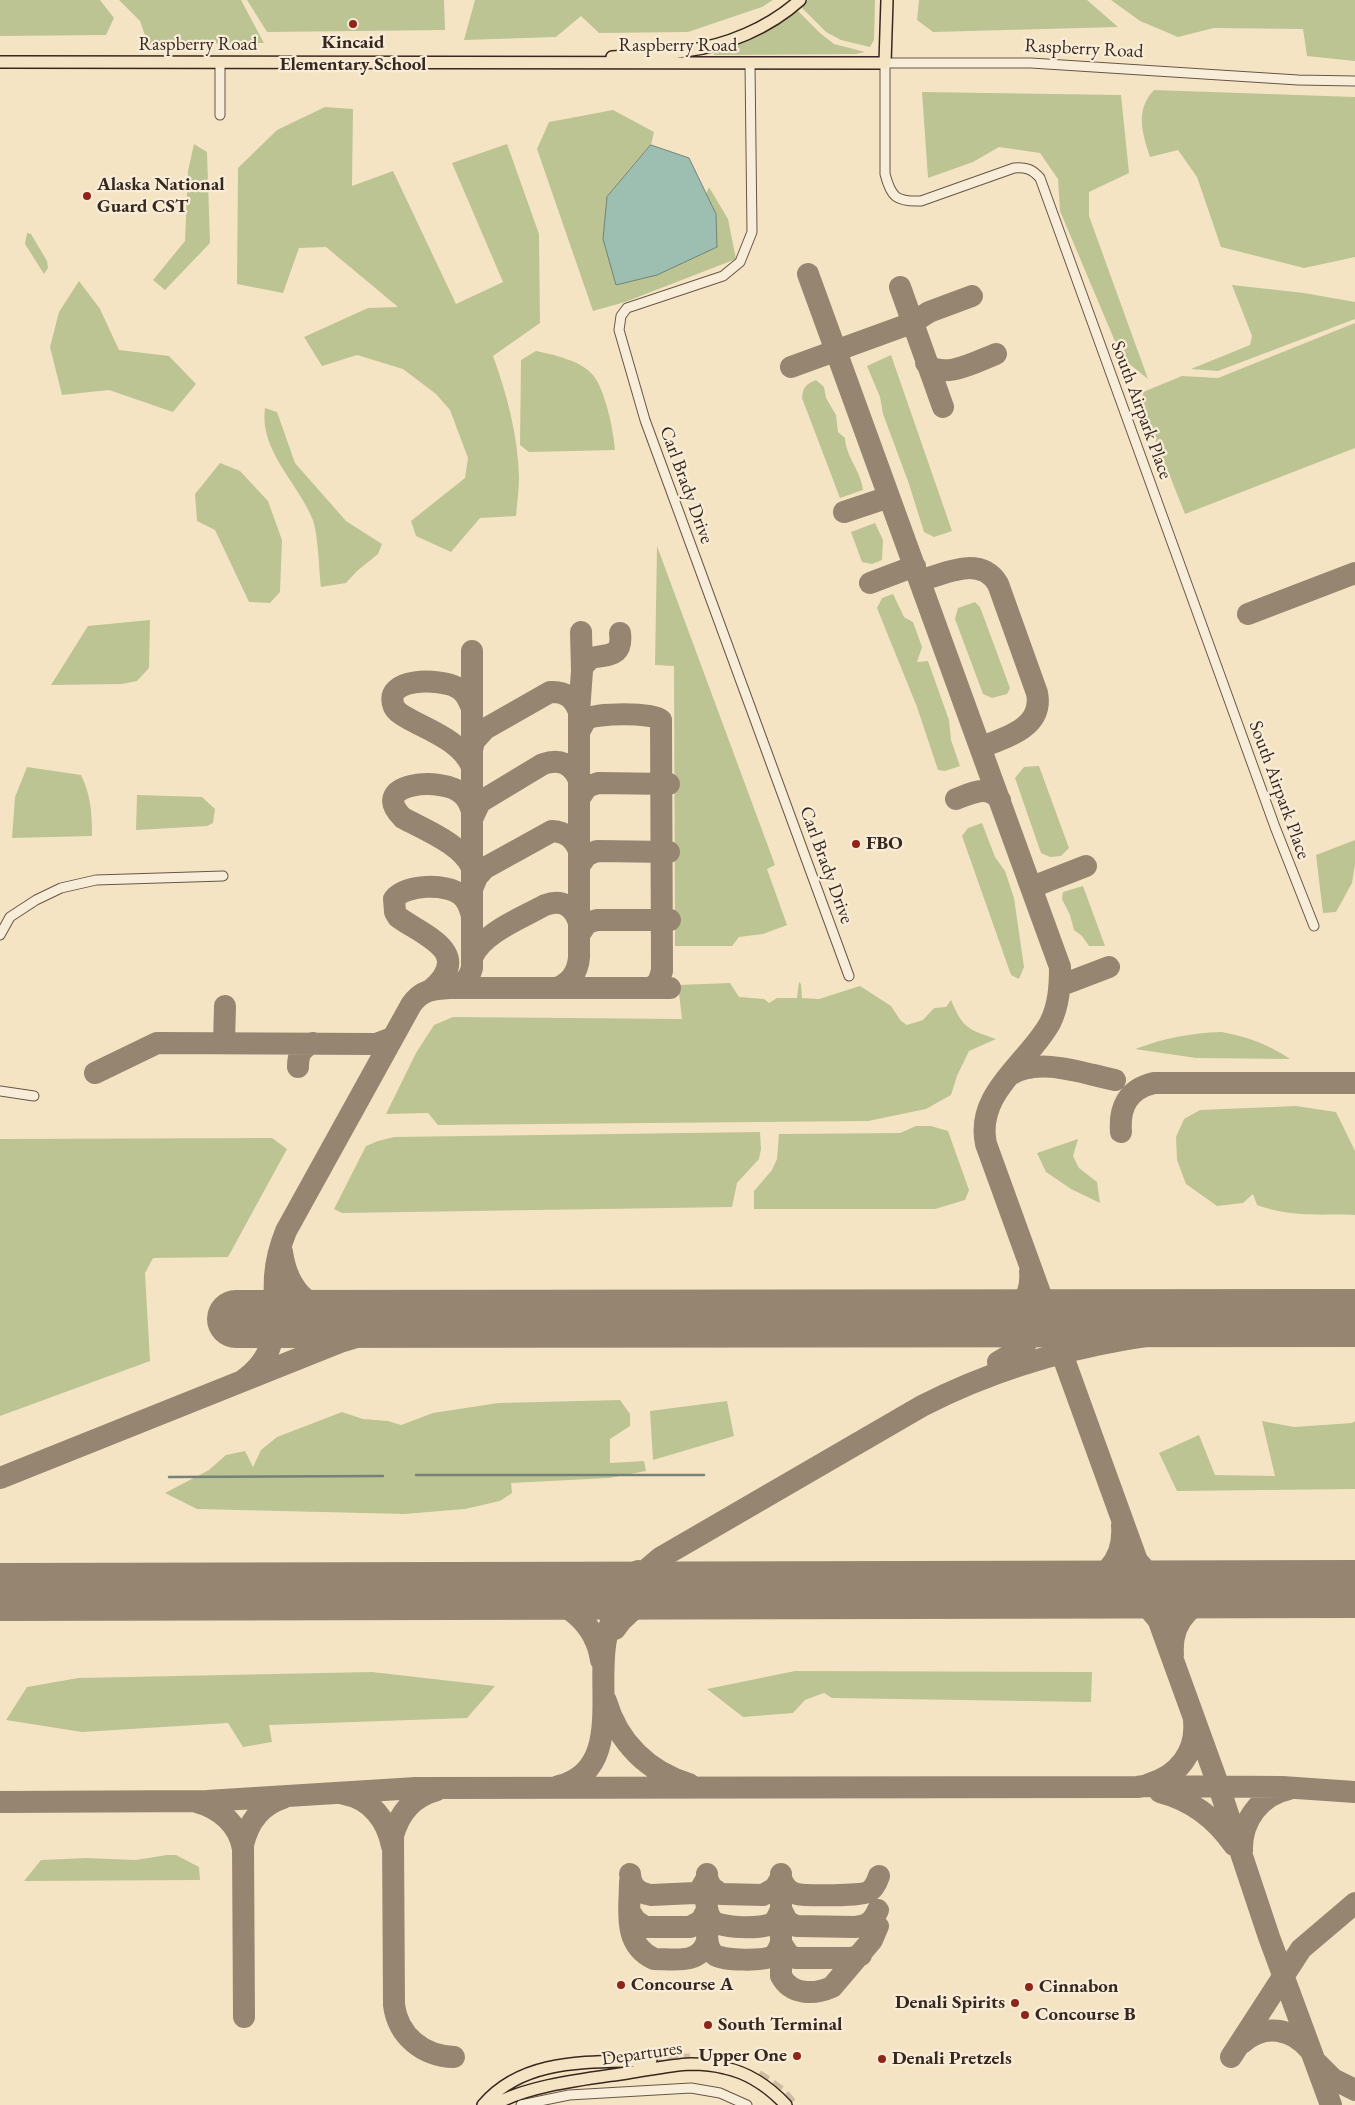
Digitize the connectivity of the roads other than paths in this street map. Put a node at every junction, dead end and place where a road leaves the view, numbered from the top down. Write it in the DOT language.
graph roads {
  1 [pos="800,0"];
  2 [pos="886,0"];
  3 [pos="0,62"];
  4 [pos="220,62"];
  5 [pos="550,63"];
  6 [pos="885,63"];
  7 [pos="750,64"];
  8 [pos="1355,80"];
  9 [pos="220,115"];
  10 [pos="224,876"];
  11 [pos="1314,926"];
  12 [pos="0,935"];
  13 [pos="849,976"];
  14 [pos="0,1091"];
  15 [pos="34,1096"];
  16 [pos="652,2060"];
  17 [pos="521,2099"];
  18 [pos="483,2105"];
  19 [pos="494,2105"];
  20 [pos="747,2105"];
  21 [pos="786,2105"];
  1 -- 5 [label="main road"];
  2 -- 6 [label="main road"];
  3 -- 4 [label="main road, Raspberry Road"];
  4 -- 5 [label="main road, Raspberry Road"];
  4 -- 9 [label="street"];
  5 -- 7 [label="main road, Raspberry Road"];
  6 -- 7 [label="main road, Raspberry Road"];
  6 -- 8 [label="street, Raspberry Road"];
  6 -- 11 [label="street, South Airpark Place"];
  7 -- 13 [label="street, Carl Brady Drive"];
  10 -- 12 [label="street"];
  14 -- 15 [label="street"];
  16 -- 18 [label="main road"];
  17 -- 19 [label="main road, Departures"];
  17 -- 20 [label="street"];
  17 -- 21 [label="main road, Departures"];
}
